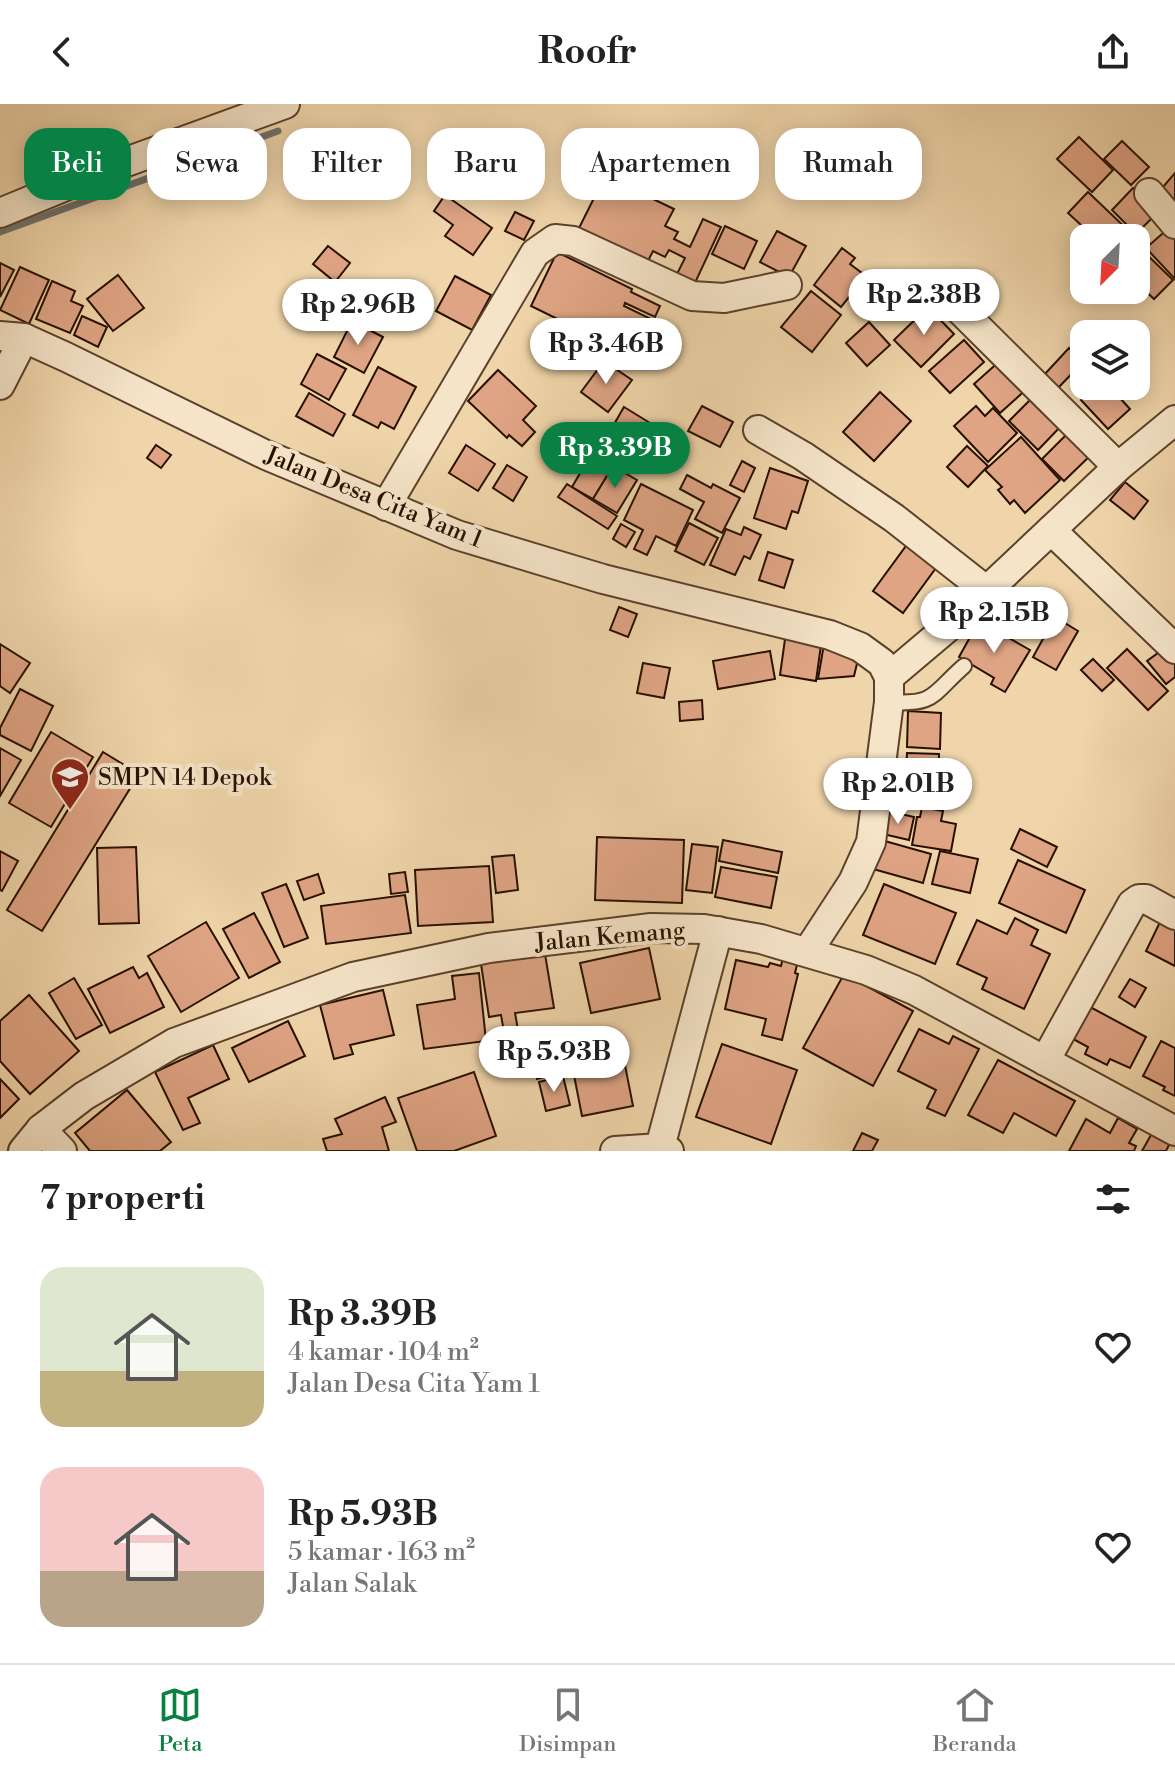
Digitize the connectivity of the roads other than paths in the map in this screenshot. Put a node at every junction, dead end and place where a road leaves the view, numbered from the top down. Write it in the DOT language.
graph roads {
  1 [pos="285,104"];
  2 [pos="1149,193"];
  3 [pos="0,213"];
  4 [pos="1175,224"];
  5 [pos="787,285"];
  6 [pos="944,294"];
  7 [pos="12,337"];
  8 [pos="0,385"];
  9 [pos="1175,420"];
  10 [pos="758,430"];
  11 [pos="1118,467"];
  12 [pos="386,506"];
  13 [pos="1051,530"];
  14 [pos="987,591"];
  15 [pos="1175,649"];
  16 [pos="964,666"];
  17 [pos="889,689"];
  18 [pos="1175,915"];
  19 [pos="718,931"];
  20 [pos="808,951"];
  21 [pos="1045,1061"];
  22 [pos="41,1129"];
  23 [pos="1175,1131"];
  24 [pos="662,1150"];
  25 [pos="23,1151"];
  26 [pos="62,1151"];
  27 [pos="615,1151"];
  1 -- 3 [label="street"];
  2 -- 4 [label="street"];
  5 -- 12 [label="street"];
  6 -- 11 [label="street"];
  7 -- 8 [label="street"];
  7 -- 12 [label="street, Jalan Desa Cita Yam 1"];
  9 -- 11 [label="street"];
  10 -- 14 [label="street"];
  11 -- 13 [label="street"];
  12 -- 17 [label="street, Jalan Desa Cita Yam 1"];
  13 -- 14 [label="street"];
  13 -- 15 [label="street"];
  14 -- 17 [label="street"];
  16 -- 17 [label="lane"];
  17 -- 20 [label="street"];
  18 -- 21 [label="street"];
  19 -- 20 [label="street, Jalan Kemang"];
  19 -- 22 [label="street, Jalan Kemang"];
  19 -- 24 [label="street"];
  20 -- 21 [label="street, Jalan Kemang"];
  21 -- 23 [label="street, Jalan Kemang"];
  22 -- 25 [label="street, Jalan Kemang"];
  22 -- 26 [label="street"];
  24 -- 27 [label="street"];
}
